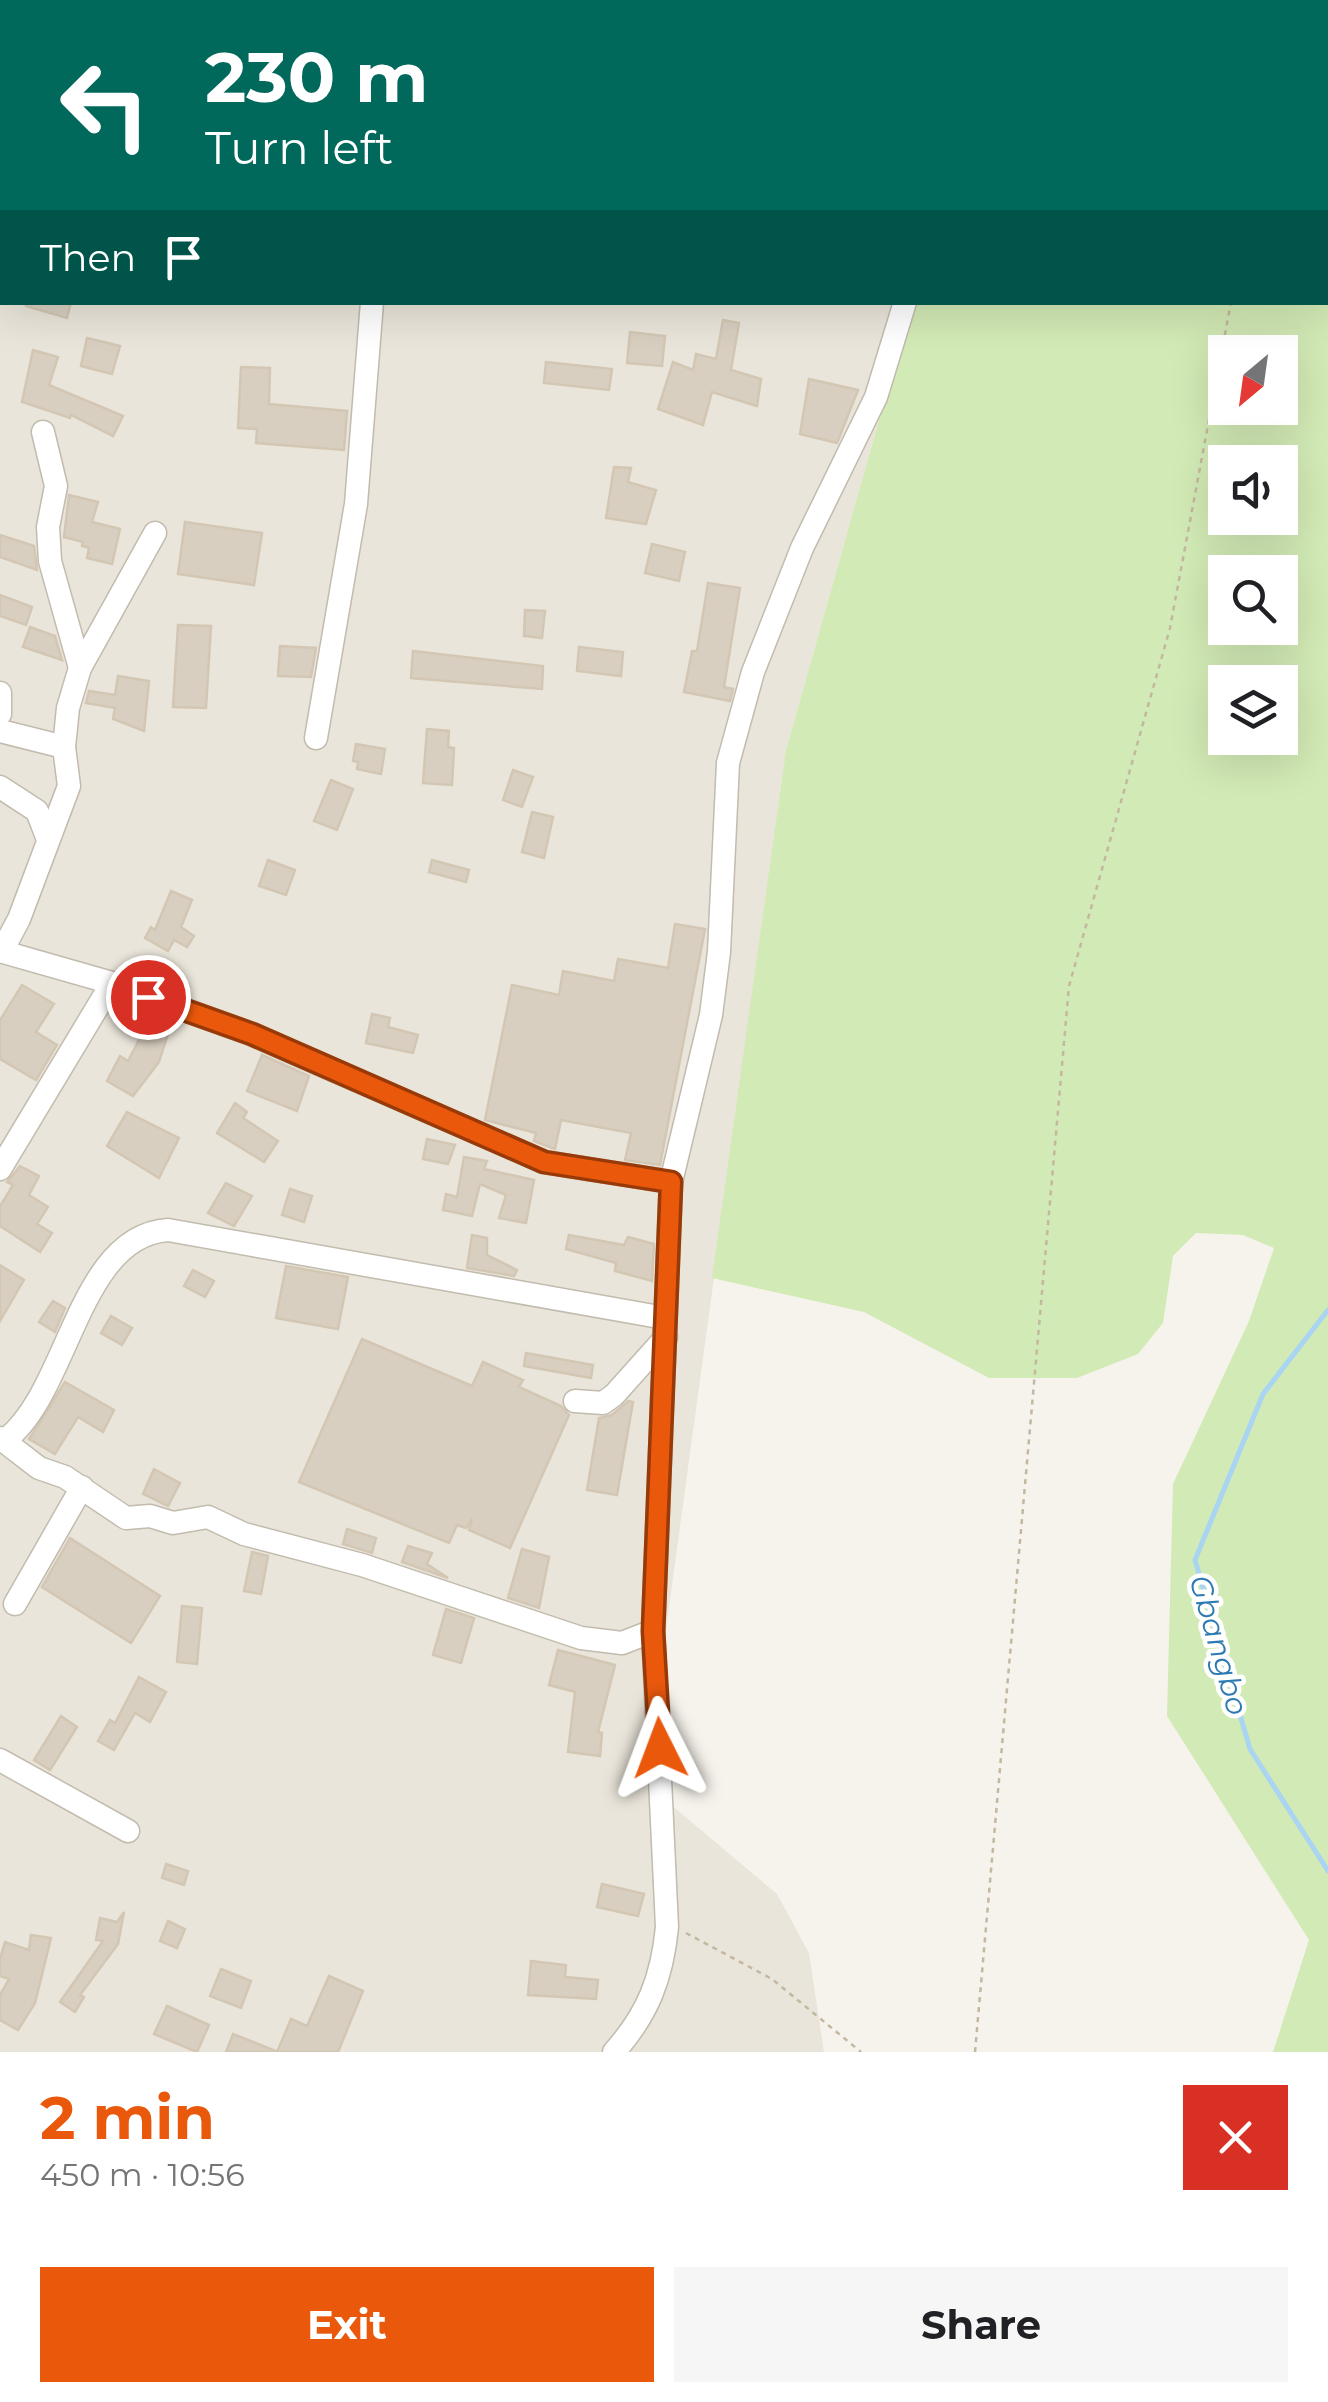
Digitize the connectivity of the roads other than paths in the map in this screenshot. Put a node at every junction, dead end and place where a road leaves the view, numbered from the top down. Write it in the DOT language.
graph roads {
  1 [pos="372,305"];
  2 [pos="904,305"];
  3 [pos="43,432"];
  4 [pos="155,533"];
  5 [pos="80,668"];
  6 [pos="0,693"];
  7 [pos="0,714"];
  8 [pos="0,730"];
  9 [pos="316,738"];
  10 [pos="64,747"];
  11 [pos="0,788"];
  12 [pos="47,837"];
  13 [pos="1,951"];
  14 [pos="112,983"];
  15 [pos="0,1170"];
  16 [pos="671,1182"];
  17 [pos="665,1328"];
  18 [pos="576,1401"];
  19 [pos="2,1440"];
  20 [pos="82,1487"];
  21 [pos="15,1604"];
  22 [pos="653,1631"];
  23 [pos="0,1760"];
  24 [pos="128,1831"];
  25 [pos="614,2052"];
  1 -- 9 [label="street"];
  2 -- 16 [label="street"];
  3 -- 5 [label="street"];
  4 -- 5 [label="street"];
  5 -- 10 [label="street"];
  6 -- 7 [label="street"];
  8 -- 10 [label="street"];
  10 -- 12 [label="street"];
  11 -- 12 [label="street"];
  12 -- 13 [label="street"];
  13 -- 14 [label="street"];
  14 -- 15 [label="street"];
  14 -- 16 [label="street"];
  16 -- 17 [label="street"];
  17 -- 18 [label="street"];
  17 -- 19 [label="street"];
  17 -- 22 [label="street"];
  19 -- 20 [label="street"];
  20 -- 21 [label="street"];
  20 -- 22 [label="street"];
  22 -- 25 [label="street"];
  23 -- 24 [label="street"];
}
